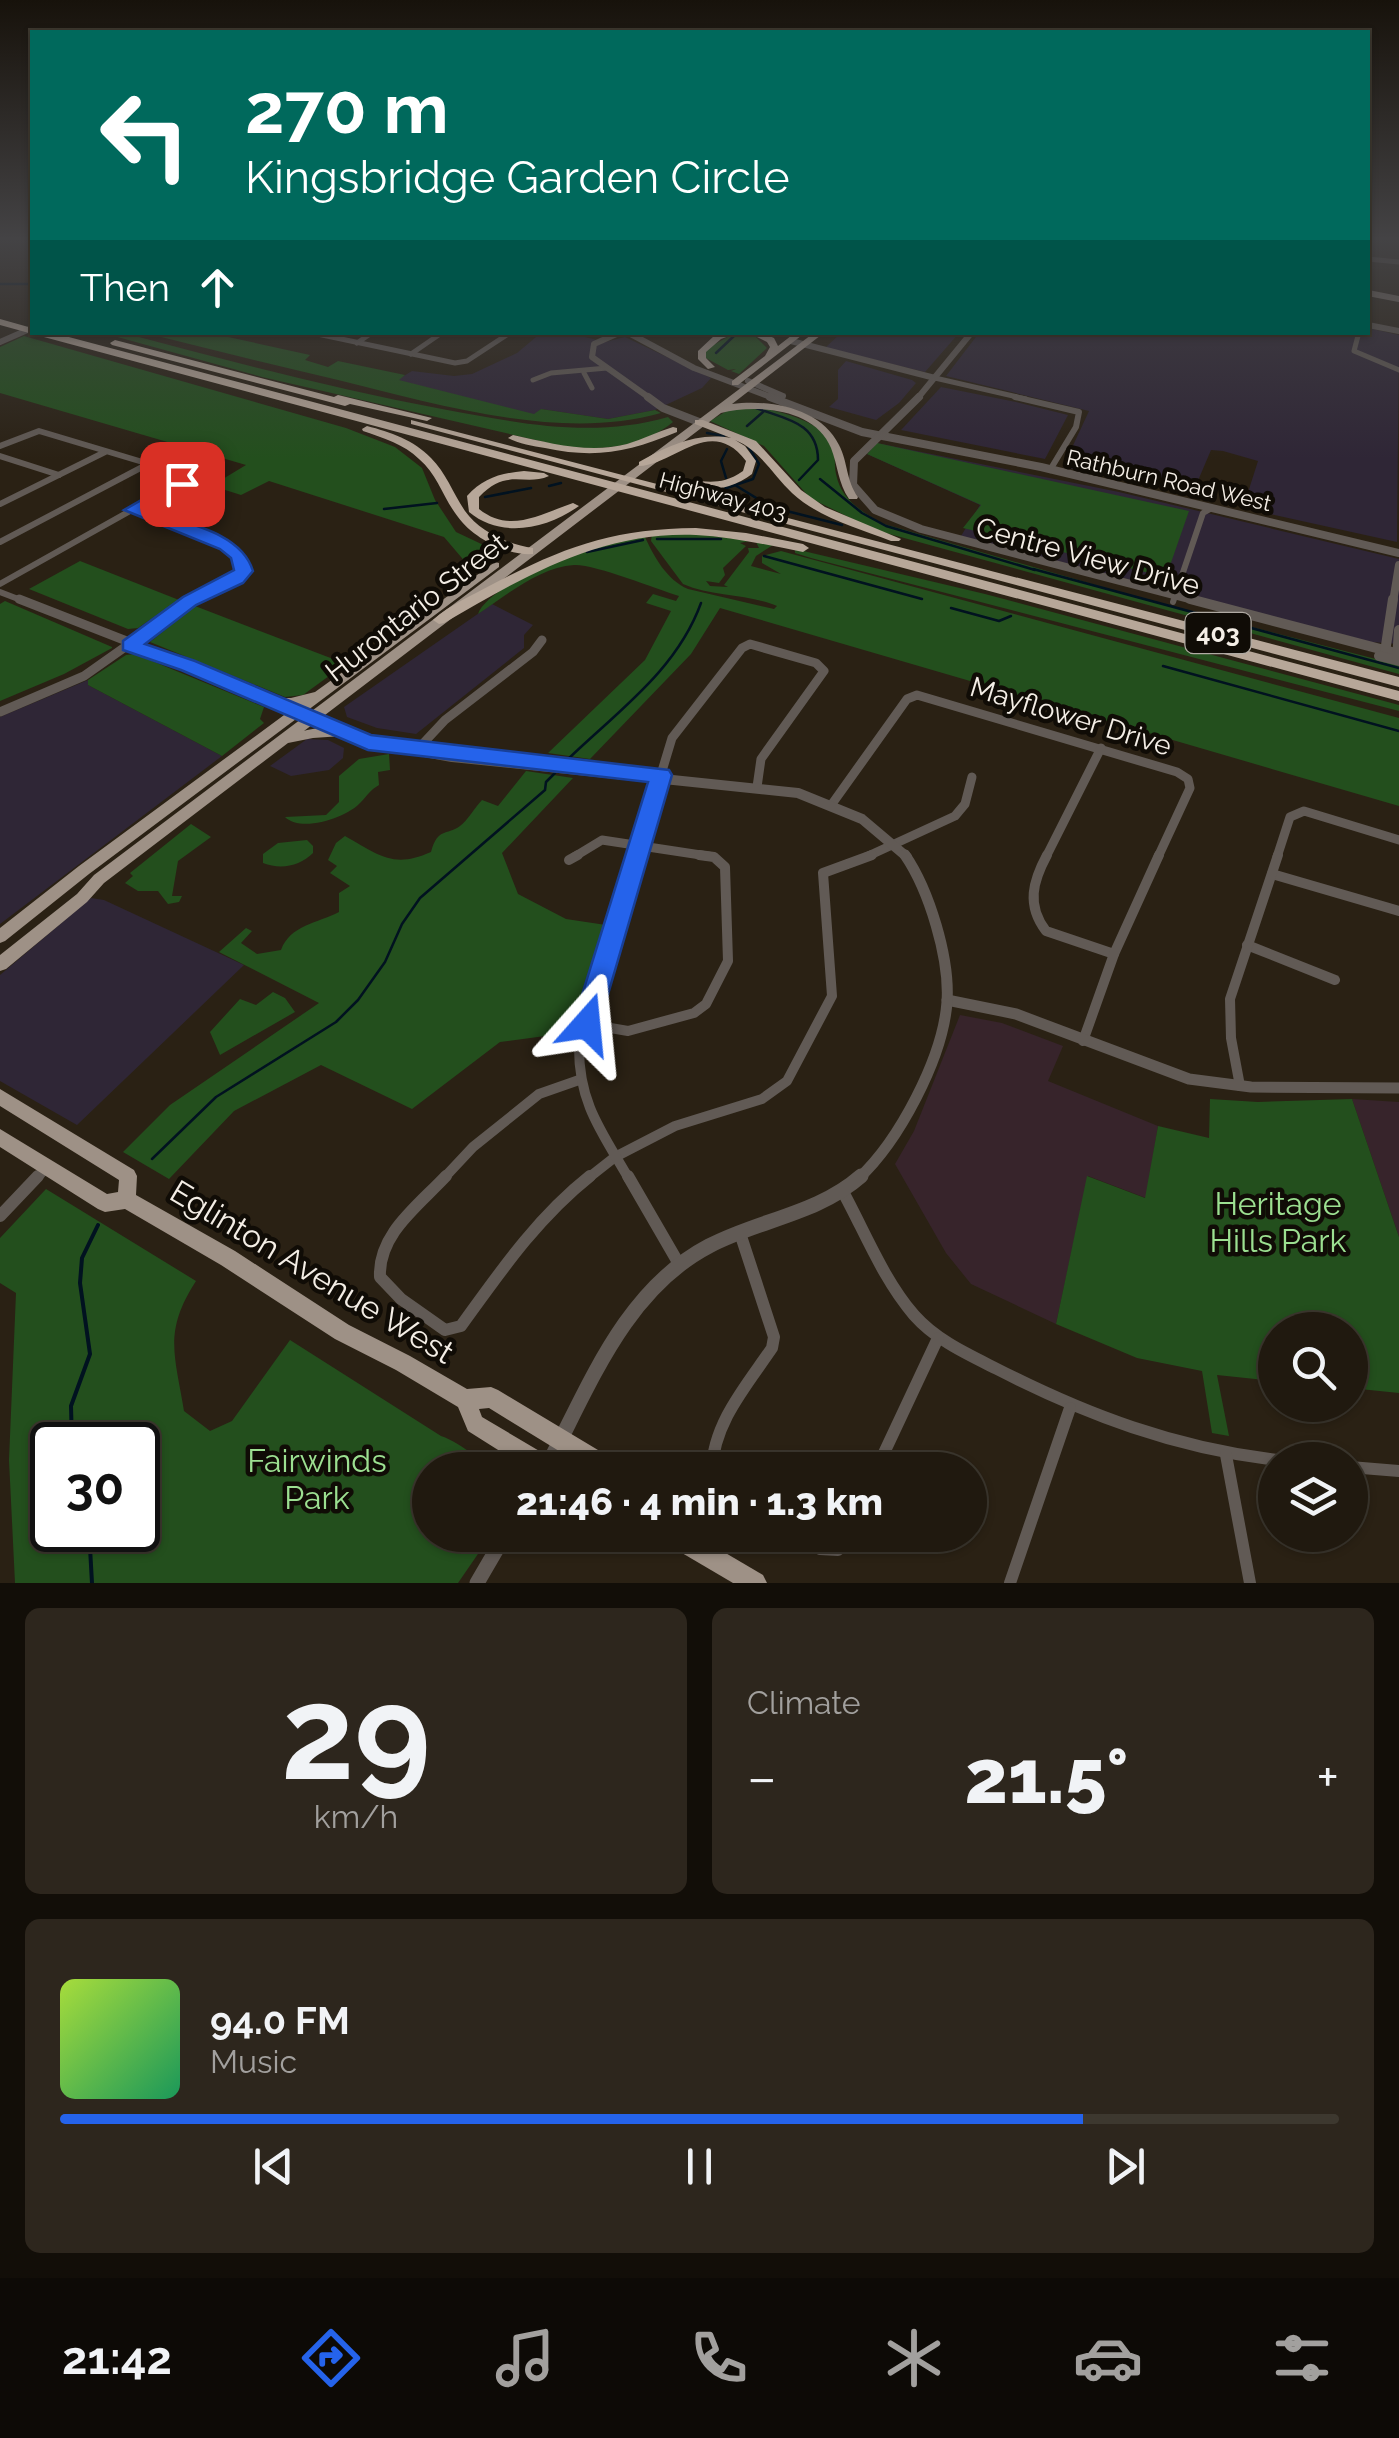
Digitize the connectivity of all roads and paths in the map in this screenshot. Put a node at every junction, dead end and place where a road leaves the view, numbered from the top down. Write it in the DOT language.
graph roads {
  1 [pos="0,312"];
  2 [pos="0,322"];
  3 [pos="1370,325"];
  4 [pos="30,327"];
  5 [pos="30,328"];
  6 [pos="30,329"];
  7 [pos="1399,331"];
  8 [pos="57,335"];
  9 [pos="89,335"];
  10 [pos="321,335"];
  11 [pos="369,335"];
  12 [pos="439,335"];
  13 [pos="506,335"];
  14 [pos="618,335"];
  15 [pos="630,335"];
  16 [pos="645,335"];
  17 [pos="725,335"];
  18 [pos="757,335"];
  19 [pos="970,335"];
  20 [pos="1358,335"];
  21 [pos="801,340"];
  22 [pos="0,342"];
  23 [pos="357,343"];
  24 [pos="820,352"];
  25 [pos="411,354"];
  26 [pos="788,355"];
  27 [pos="765,360"];
  28 [pos="710,367"];
  29 [pos="607,368"];
  30 [pos="1399,370"];
  31 [pos="584,373"];
  32 [pos="533,380"];
  33 [pos="756,380"];
  34 [pos="934,380"];
  35 [pos="592,388"];
  36 [pos="978,389"];
  37 [pos="312,394"];
  38 [pos="274,396"];
  39 [pos="669,413"];
  40 [pos="698,419"];
  41 [pos="673,430"];
  42 [pos="878,433"];
  43 [pos="0,446"];
  44 [pos="106,452"];
  45 [pos="0,456"];
  46 [pos="148,464"];
  47 [pos="635,467"];
  48 [pos="596,470"];
  49 [pos="1050,470"];
  50 [pos="59,475"];
  51 [pos="601,491"];
  52 [pos="853,497"];
  53 [pos="0,504"];
  54 [pos="573,506"];
  55 [pos="1212,508"];
  56 [pos="133,510"];
  57 [pos="0,542"];
  58 [pos="523,550"];
  59 [pos="1399,552"];
  60 [pos="1399,565"];
  61 [pos="0,584"];
  62 [pos="1036,585"];
  63 [pos="0,592"];
  64 [pos="1007,592"];
  65 [pos="1174,599"];
  66 [pos="439,620"];
  67 [pos="1399,630"];
  68 [pos="542,640"];
  69 [pos="130,646"];
  70 [pos="1385,654"];
  71 [pos="1398,657"];
  72 [pos="1399,682"];
  73 [pos="324,693"];
  74 [pos="1399,696"];
  75 [pos="266,701"];
  76 [pos="0,712"];
  77 [pos="303,717"];
  78 [pos="337,732"];
  79 [pos="280,743"];
  80 [pos="1102,748"];
  81 [pos="416,751"];
  82 [pos="661,775"];
  83 [pos="972,777"];
  84 [pos="757,787"];
  85 [pos="832,804"];
  86 [pos="1399,840"];
  87 [pos="895,845"];
  88 [pos="640,846"];
  89 [pos="569,860"];
  90 [pos="1272,874"];
  91 [pos="1399,911"];
  92 [pos="0,937"];
  93 [pos="1247,945"];
  94 [pos="1114,954"];
  95 [pos="0,964"];
  96 [pos="1335,980"];
  97 [pos="947,1000"];
  98 [pos="587,1024"];
  99 [pos="1083,1041"];
  100 [pos="579,1080"];
  101 [pos="1240,1086"];
  102 [pos="1399,1088"];
  103 [pos="0,1098"];
  104 [pos="0,1138"];
  105 [pos="615,1157"];
  106 [pos="47,1167"];
  107 [pos="842,1190"];
  108 [pos="127,1200"];
  109 [pos="0,1216"];
  110 [pos="740,1234"];
  111 [pos="679,1264"];
  112 [pos="938,1338"];
  113 [pos="465,1400"];
  114 [pos="1070,1408"];
  115 [pos="562,1440"];
  116 [pos="520,1452"];
  117 [pos="556,1452"];
  118 [pos="581,1452"];
  119 [pos="714,1452"];
  120 [pos="884,1452"];
  121 [pos="1226,1455"];
  122 [pos="1258,1458"];
  123 [pos="1368,1469"];
  124 [pos="1399,1472"];
  125 [pos="495,1552"];
  126 [pos="702,1552"];
  127 [pos="477,1583"];
  128 [pos="754,1583"];
  129 [pos="1010,1583"];
  130 [pos="1250,1583"];
  1 -- 4 [label="highway, Highway 403 / 403"];
  2 -- 5 [label="highway, Highway 403 / 403"];
  3 -- 7 [label="street"];
  6 -- 22 [label="street"];
  8 -- 38 [label="highway, Highway 403 / 403"];
  9 -- 37 [label="highway, Highway 403 / 403"];
  10 -- 23 [label="street"];
  11 -- 23 [label="street"];
  12 -- 25 [label="street"];
  13 -- 25 [label="street"];
  14 -- 29 [label="street"];
  15 -- 42 [label="street, Rathburn Road West"];
  16 -- 28 [label="street, Rathburn Road West"];
  17 -- 28 [label="main road"];
  18 -- 27 [label="main road"];
  19 -- 34 [label="street"];
  20 -- 30 [label="street"];
  21 -- 24 [label="street"];
  21 -- 26 [label="main road, Hurontario Street"];
  21 -- 27 [label="main road, Hurontario Street"];
  21 -- 34 [label="street"];
  23 -- 25 [label="street"];
  24 -- 26 [label="main road"];
  24 -- 34 [label="street"];
  26 -- 33 [label="main road, Hurontario Street"];
  27 -- 33 [label="main road, Hurontario Street"];
  28 -- 33 [label="street, Rathburn Road West"];
  29 -- 31 [label="street"];
  29 -- 39 [label="street"];
  31 -- 32 [label="street"];
  31 -- 35 [label="street"];
  33 -- 40 [label="main road, Hurontario Street"];
  33 -- 40 [label="main road, Hurontario Street"];
  33 -- 42 [label="street, Rathburn Road West"];
  34 -- 36 [label="street"];
  34 -- 42 [label="street"];
  36 -- 49 [label="street"];
  37 -- 41 [label="highway"];
  37 -- 48 [label="highway, Highway 403 / 403"];
  38 -- 51 [label="highway, Highway 403 / 403"];
  38 -- 58 [label="highway"];
  39 -- 40 [label="street"];
  39 -- 41 [label="street"];
  40 -- 41 [label="main road, Hurontario Street"];
  40 -- 47 [label="main road, Hurontario Street"];
  40 -- 52 [label="main road"];
  40 -- 62 [label="highway"];
  41 -- 47 [label="main road, Hurontario Street"];
  42 -- 49 [label="street, Rathburn Road West"];
  42 -- 52 [label="street"];
  42 -- 65 [label="street, Centre View Drive"];
  43 -- 44 [label="street"];
  44 -- 46 [label="street"];
  44 -- 50 [label="street"];
  45 -- 50 [label="street"];
  46 -- 56 [label="street"];
  46 -- 57 [label="street"];
  47 -- 48 [label="highway"];
  47 -- 51 [label="main road, Hurontario Street"];
  48 -- 62 [label="highway, Highway 403 / 403"];
  49 -- 55 [label="street, Rathburn Road West"];
  50 -- 53 [label="street"];
  51 -- 54 [label="main road, Hurontario Street"];
  51 -- 54 [label="highway"];
  51 -- 58 [label="main road, Hurontario Street"];
  51 -- 64 [label="highway, Highway 403 / 403"];
  52 -- 65 [label="street, Centre View Drive"];
  54 -- 58 [label="main road, Hurontario Street"];
  55 -- 59 [label="street, Rathburn Road West"];
  55 -- 65 [label="street"];
  56 -- 61 [label="street"];
  56 -- 69 [label="street"];
  58 -- 66 [label="main road, Hurontario Street"];
  58 -- 73 [label="main road, Hurontario Street"];
  60 -- 70 [label="street"];
  62 -- 72 [label="highway, Highway 403 / 403"];
  63 -- 69 [label="street"];
  64 -- 66 [label="highway"];
  64 -- 74 [label="highway, Highway 403 / 403"];
  65 -- 70 [label="street, Centre View Drive"];
  66 -- 77 [label="main road, Hurontario Street"];
  67 -- 71 [label="street"];
  68 -- 81 [label="street"];
  69 -- 75 [label="street"];
  69 -- 76 [label="street"];
  70 -- 71 [label="street, Centre View Drive"];
  73 -- 75 [label="main road"];
  73 -- 77 [label="main road, Hurontario Street"];
  75 -- 77 [label="street"];
  77 -- 78 [label="street"];
  77 -- 79 [label="main road, Hurontario Street"];
  77 -- 92 [label="main road, Hurontario Street"];
  78 -- 79 [label="main road"];
  78 -- 81 [label="street"];
  79 -- 95 [label="main road, Hurontario Street"];
  80 -- 85 [label="street, Mayflower Drive"];
  80 -- 94 [label="street"];
  80 -- 94 [label="street, Mayflower Drive"];
  81 -- 82 [label="street"];
  82 -- 84 [label="street"];
  82 -- 84 [label="street"];
  82 -- 88 [label="street"];
  83 -- 87 [label="street"];
  84 -- 85 [label="street"];
  85 -- 87 [label="street"];
  86 -- 90 [label="street"];
  87 -- 97 [label="street"];
  87 -- 105 [label="street"];
  88 -- 89 [label="street"];
  88 -- 98 [label="street"];
  88 -- 98 [label="street"];
  90 -- 91 [label="street"];
  90 -- 93 [label="street"];
  93 -- 96 [label="street"];
  93 -- 101 [label="street"];
  94 -- 99 [label="street, Mayflower Drive"];
  97 -- 99 [label="street"];
  97 -- 107 [label="street"];
  98 -- 100 [label="street"];
  99 -- 101 [label="street"];
  100 -- 105 [label="street"];
  100 -- 105 [label="street"];
  101 -- 102 [label="street"];
  103 -- 108 [label="main road, Eglinton Avenue West"];
  104 -- 106 [label="main road, Eglinton Avenue West"];
  105 -- 111 [label="street"];
  106 -- 108 [label="main road, Eglinton Avenue West"];
  106 -- 109 [label="street"];
  107 -- 110 [label="street"];
  107 -- 112 [label="street"];
  108 -- 113 [label="main road, Eglinton Avenue West"];
  110 -- 111 [label="street"];
  110 -- 119 [label="street"];
  111 -- 115 [label="street"];
  112 -- 114 [label="street"];
  112 -- 120 [label="street"];
  113 -- 115 [label="main road, Eglinton Avenue West"];
  113 -- 116 [label="main road, Eglinton Avenue West"];
  114 -- 121 [label="street"];
  114 -- 129 [label="street"];
  115 -- 117 [label="street"];
  115 -- 118 [label="main road, Eglinton Avenue West"];
  121 -- 122 [label="street"];
  121 -- 130 [label="street"];
  123 -- 124 [label="street"];
  125 -- 127 [label="street"];
  126 -- 128 [label="main road"];
}
